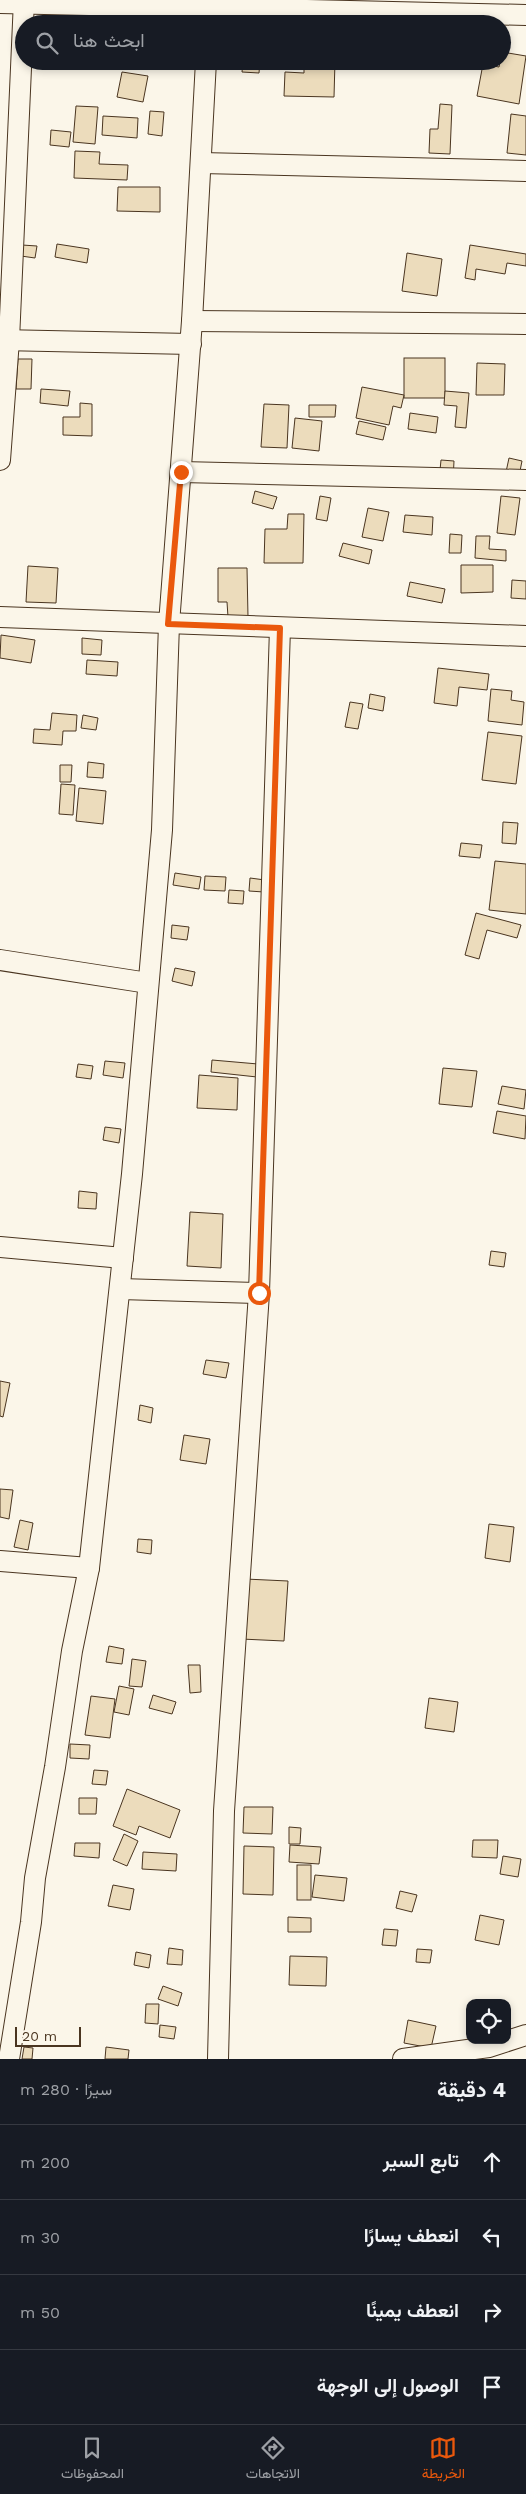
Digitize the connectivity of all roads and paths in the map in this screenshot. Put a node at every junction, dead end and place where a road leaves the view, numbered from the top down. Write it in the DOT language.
graph roads {
  1 [pos="24,2"];
  2 [pos="0,3"];
  3 [pos="208,10"];
  4 [pos="23,15"];
  5 [pos="526,15"];
  6 [pos="20,70"];
  7 [pos="206,70"];
  8 [pos="201,163"];
  9 [pos="526,171"];
  10 [pos="192,321"];
  11 [pos="526,324"];
  12 [pos="4,340"];
  13 [pos="191,344"];
  14 [pos="0,460"];
  15 [pos="181,472"];
  16 [pos="526,480"];
  17 [pos="0,617"];
  18 [pos="168,624"];
  19 [pos="280,628"];
  20 [pos="526,636"];
  21 [pos="0,960"];
  22 [pos="148,983"];
  23 [pos="0,1247"];
  24 [pos="123,1258"];
  25 [pos="120,1289"];
  26 [pos="259,1293"];
  27 [pos="0,1561"];
  28 [pos="90,1568"];
  29 [pos="526,2035"];
  30 [pos="9,2059"];
  31 [pos="218,2059"];
  32 [pos="403,2059"];
  1 -- 2 [label="street"];
  1 -- 3 [label="street"];
  1 -- 4 [label="street"];
  3 -- 5 [label="street"];
  6 -- 12 [label="street"];
  7 -- 8 [label="street"];
  8 -- 9 [label="street"];
  8 -- 10 [label="street"];
  10 -- 11 [label="street"];
  10 -- 13 [label="street"];
  12 -- 13 [label="street"];
  12 -- 14 [label="street"];
  13 -- 15 [label="street"];
  15 -- 16 [label="street"];
  15 -- 18 [label="street"];
  17 -- 18 [label="street"];
  18 -- 19 [label="street"];
  18 -- 22 [label="street"];
  19 -- 20 [label="street"];
  19 -- 26 [label="street"];
  21 -- 22 [label="street"];
  22 -- 24 [label="street"];
  23 -- 24 [label="street"];
  24 -- 25 [label="street"];
  25 -- 26 [label="street"];
  25 -- 28 [label="street"];
  26 -- 31 [label="street"];
  27 -- 28 [label="street"];
  28 -- 30 [label="street"];
  29 -- 32 [label="street"];
}
